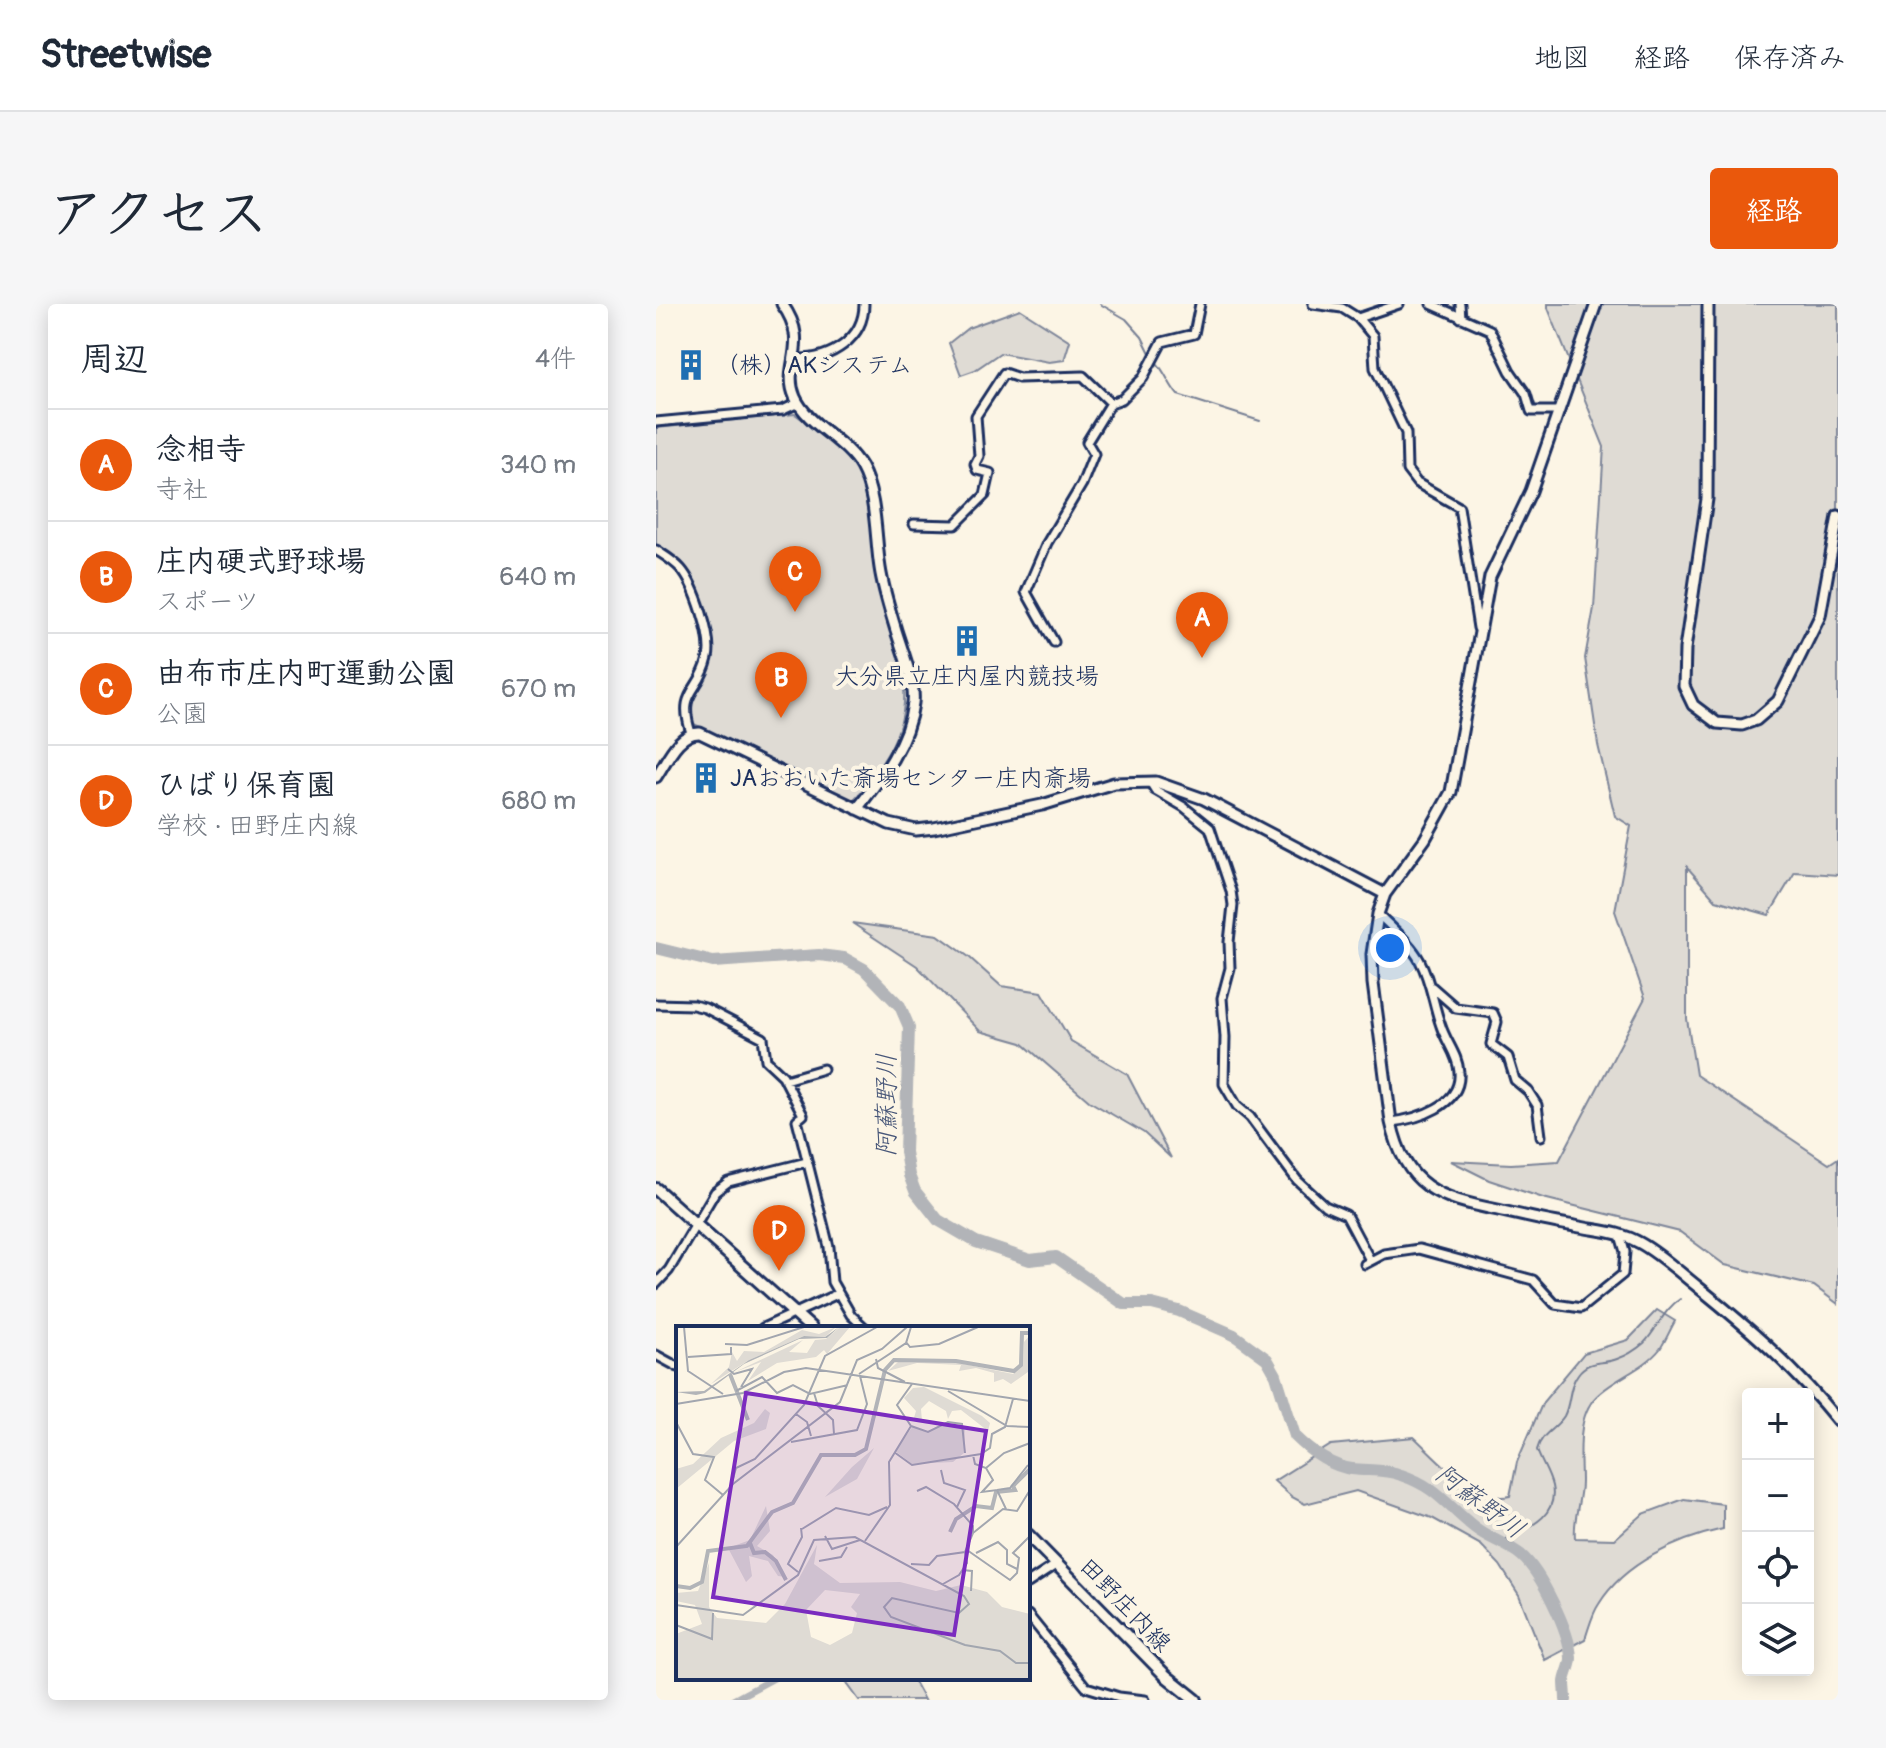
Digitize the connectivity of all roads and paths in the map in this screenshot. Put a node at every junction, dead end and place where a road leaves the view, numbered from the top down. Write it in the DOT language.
graph roads {
  1 [pos="782,304"];
  2 [pos="864,304"];
  3 [pos="1200,304"];
  4 [pos="1313,304"];
  5 [pos="1399,304"];
  6 [pos="1431,304"];
  7 [pos="1460,304"];
  8 [pos="1596,304"];
  9 [pos="1708,304"];
  10 [pos="1342,306"];
  11 [pos="1358,318"];
  12 [pos="1461,318"];
  13 [pos="799,359"];
  14 [pos="798,403"];
  15 [pos="1111,403"];
  16 [pos="1559,411"];
  17 [pos="657,421"];
  18 [pos="1838,516"];
  19 [pos="914,524"];
  20 [pos="656,550"];
  21 [pos="1479,632"];
  22 [pos="1054,642"];
  23 [pos="691,733"];
  24 [pos="656,777"];
  25 [pos="1150,782"];
  26 [pos="857,809"];
  27 [pos="1385,894"];
  28 [pos="1378,914"];
  29 [pos="1430,985"];
  30 [pos="656,1004"];
  31 [pos="823,1069"];
  32 [pos="785,1080"];
  33 [pos="1391,1122"];
  34 [pos="1541,1136"];
  35 [pos="807,1162"];
  36 [pos="656,1189"];
  37 [pos="695,1224"];
  38 [pos="1620,1235"];
  39 [pos="656,1284"];
  40 [pos="837,1294"];
  41 [pos="794,1312"];
  42 [pos="767,1326"];
  43 [pos="809,1326"];
  44 [pos="863,1326"];
  45 [pos="656,1355"];
  46 [pos="676,1366"];
  47 [pos="1838,1421"];
  48 [pos="1030,1537"];
  49 [pos="1057,1564"];
  50 [pos="1030,1582"];
  51 [pos="1030,1617"];
  52 [pos="1145,1700"];
  53 [pos="1195,1700"];
  1 -- 14 [label="street"];
  2 -- 13 [label="street"];
  3 -- 15 [label="street"];
  4 -- 10 [label="street"];
  5 -- 11 [label="street"];
  6 -- 12 [label="street"];
  7 -- 12 [label="street"];
  8 -- 16 [label="street"];
  9 -- 18 [label="street"];
  10 -- 11 [label="street"];
  11 -- 21 [label="street"];
  12 -- 16 [label="street"];
  14 -- 17 [label="street"];
  14 -- 26 [label="street"];
  15 -- 19 [label="street"];
  15 -- 22 [label="street"];
  16 -- 21 [label="street"];
  20 -- 23 [label="street"];
  21 -- 27 [label="street"];
  23 -- 24 [label="street"];
  23 -- 26 [label="street"];
  25 -- 26 [label="street"];
  25 -- 27 [label="street"];
  25 -- 38 [label="street"];
  27 -- 28 [label="street"];
  28 -- 29 [label="street"];
  28 -- 33 [label="street"];
  29 -- 33 [label="street"];
  29 -- 34 [label="street"];
  30 -- 32 [label="street"];
  31 -- 32 [label="street"];
  32 -- 35 [label="street"];
  33 -- 38 [label="street"];
  35 -- 37 [label="street"];
  35 -- 40 [label="street"];
  36 -- 37 [label="main road"];
  37 -- 39 [label="street"];
  37 -- 41 [label="main road"];
  38 -- 47 [label="street"];
  40 -- 41 [label="street"];
  40 -- 44 [label="street"];
  41 -- 42 [label="street"];
  41 -- 43 [label="main road"];
  45 -- 46 [label="street"];
  48 -- 49 [label="main road, 田野庄内線"];
  49 -- 50 [label="street"];
  49 -- 53 [label="main road, 田野庄内線"];
  51 -- 52 [label="street"];
}
